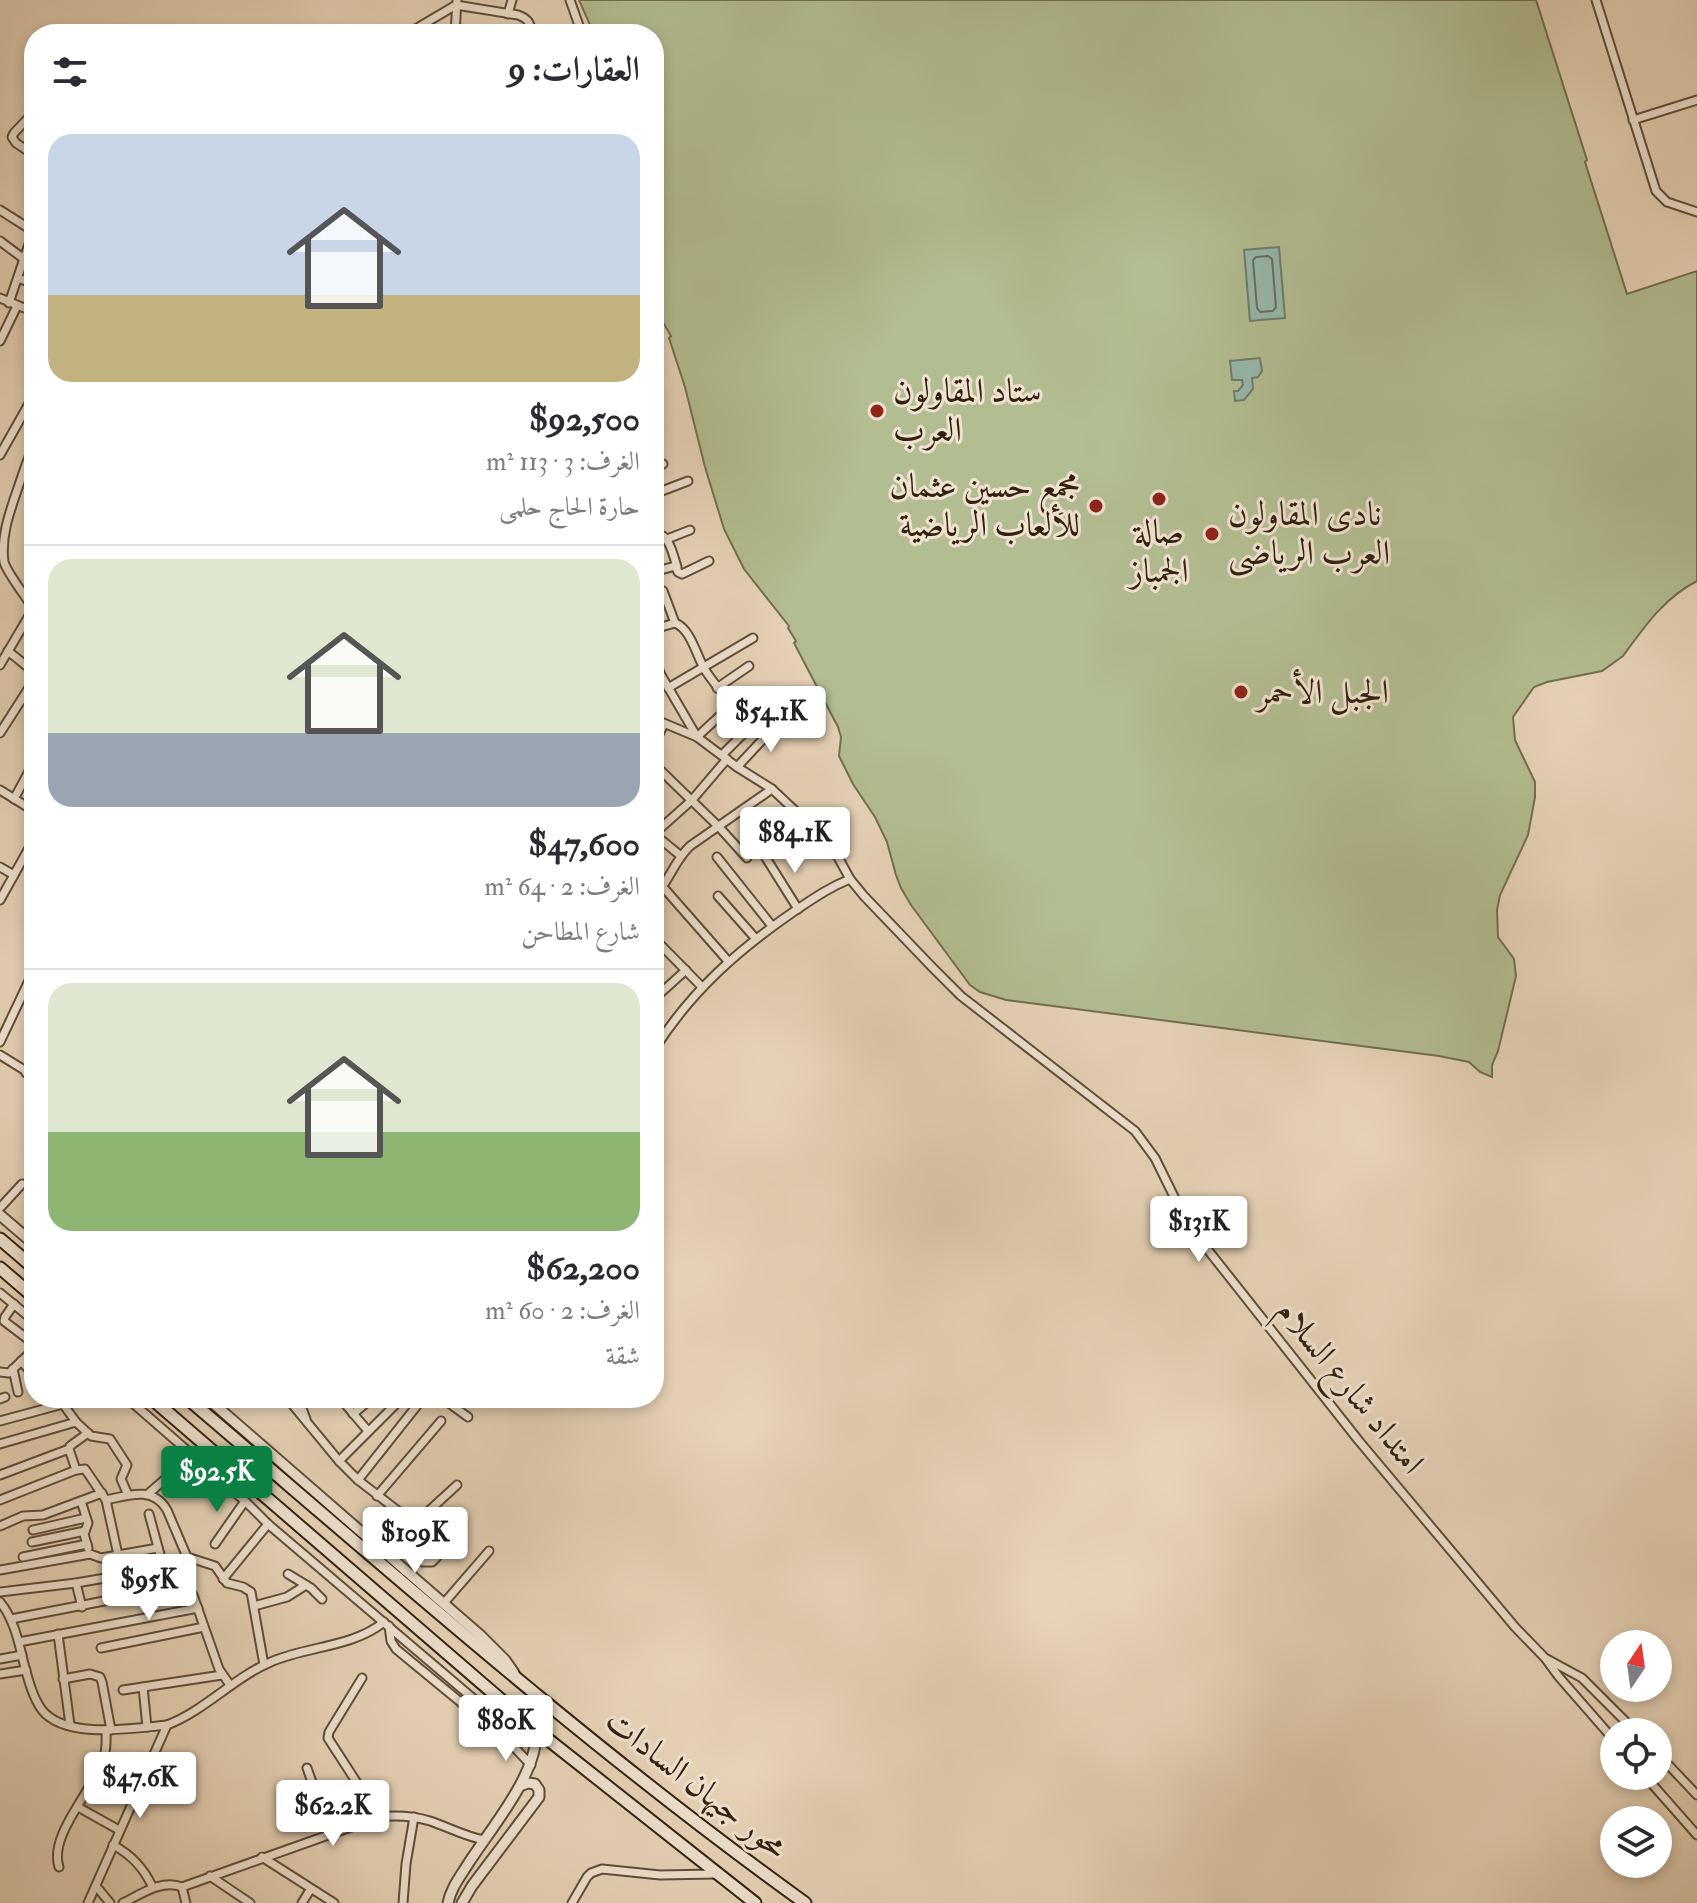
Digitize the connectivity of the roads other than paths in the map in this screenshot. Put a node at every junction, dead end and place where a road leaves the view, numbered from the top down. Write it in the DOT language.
graph roads {
  1 [pos="512,0"];
  2 [pos="570,0"];
  3 [pos="1596,0"];
  4 [pos="456,3"];
  5 [pos="508,14"];
  6 [pos="423,24"];
  7 [pos="455,24"];
  8 [pos="531,24"];
  9 [pos="578,24"];
  10 [pos="1697,100"];
  11 [pos="1633,120"];
  12 [pos="24,122"];
  13 [pos="24,148"];
  14 [pos="0,210"];
  15 [pos="1697,212"];
  16 [pos="24,224"];
  17 [pos="0,241"];
  18 [pos="24,259"];
  19 [pos="18,278"];
  20 [pos="24,280"];
  21 [pos="0,298"];
  22 [pos="13,304"];
  23 [pos="24,308"];
  24 [pos="0,341"];
  25 [pos="24,412"];
  26 [pos="0,455"];
  27 [pos="24,469"];
  28 [pos="23,475"];
  29 [pos="688,481"];
  30 [pos="664,490"];
  31 [pos="690,530"];
  32 [pos="664,535"];
  33 [pos="667,539"];
  34 [pos="2,555"];
  35 [pos="709,561"];
  36 [pos="677,567"];
  37 [pos="664,569"];
  38 [pos="664,594"];
  39 [pos="24,596"];
  40 [pos="675,623"];
  41 [pos="24,624"];
  42 [pos="664,626"];
  43 [pos="753,638"];
  44 [pos="8,651"];
  45 [pos="24,664"];
  46 [pos="0,665"];
  47 [pos="749,666"];
  48 [pos="703,667"];
  49 [pos="664,679"];
  50 [pos="668,688"];
  51 [pos="717,688"];
  52 [pos="742,695"];
  53 [pos="24,696"];
  54 [pos="732,705"];
  55 [pos="771,706"];
  56 [pos="664,724"];
  57 [pos="804,732"];
  58 [pos="0,733"];
  59 [pos="697,737"];
  60 [pos="724,757"];
  61 [pos="737,767"];
  62 [pos="664,773"];
  63 [pos="24,780"];
  64 [pos="772,789"];
  65 [pos="0,790"];
  66 [pos="14,799"];
  67 [pos="692,800"];
  68 [pos="24,805"];
  69 [pos="744,809"];
  70 [pos="664,825"];
  71 [pos="719,827"];
  72 [pos="768,838"];
  73 [pos="664,842"];
  74 [pos="681,856"];
  75 [pos="24,857"];
  76 [pos="717,857"];
  77 [pos="747,858"];
  78 [pos="766,858"];
  79 [pos="0,867"];
  80 [pos="14,875"];
  81 [pos="850,879"];
  82 [pos="664,885"];
  83 [pos="664,888"];
  84 [pos="718,896"];
  85 [pos="0,900"];
  86 [pos="798,909"];
  87 [pos="772,926"];
  88 [pos="756,939"];
  89 [pos="664,948"];
  90 [pos="728,961"];
  91 [pos="686,970"];
  92 [pos="702,987"];
  93 [pos="664,990"];
  94 [pos="24,991"];
  95 [pos="664,1028"];
  96 [pos="0,1042"];
  97 [pos="0,1055"];
  98 [pos="24,1070"];
  99 [pos="22,1184"];
  100 [pos="0,1208"];
  101 [pos="0,1215"];
  102 [pos="24,1232"];
  103 [pos="0,1239"];
  104 [pos="24,1259"];
  105 [pos="0,1268"];
  106 [pos="24,1288"];
  107 [pos="0,1293"];
  108 [pos="14,1304"];
  109 [pos="24,1312"];
  110 [pos="24,1337"];
  111 [pos="24,1356"];
  112 [pos="21,1361"];
  113 [pos="24,1364"];
  114 [pos="13,1369"];
  115 [pos="0,1373"];
  116 [pos="18,1392"];
  117 [pos="48,1408"];
  118 [pos="66,1408"];
  119 [pos="139,1408"];
  120 [pos="163,1408"];
  121 [pos="199,1408"];
  122 [pos="218,1408"];
  123 [pos="295,1408"];
  124 [pos="302,1408"];
  125 [pos="348,1408"];
  126 [pos="360,1408"];
  127 [pos="392,1408"];
  128 [pos="415,1408"];
  129 [pos="456,1408"];
  130 [pos="353,1414"];
  131 [pos="468,1417"];
  132 [pos="0,1421"];
  133 [pos="441,1421"];
  134 [pos="76,1422"];
  135 [pos="308,1425"];
  136 [pos="368,1431"];
  137 [pos="88,1433"];
  138 [pos="0,1444"];
  139 [pos="69,1449"];
  140 [pos="193,1455"];
  141 [pos="339,1461"];
  142 [pos="76,1470"];
  143 [pos="0,1475"];
  144 [pos="358,1480"];
  145 [pos="457,1485"];
  146 [pos="148,1494"];
  147 [pos="128,1495"];
  148 [pos="377,1496"];
  149 [pos="104,1497"];
  150 [pos="0,1500"];
  151 [pos="81,1501"];
  152 [pos="245,1501"];
  153 [pos="149,1514"];
  154 [pos="86,1518"];
  155 [pos="268,1524"];
  156 [pos="415,1524"];
  157 [pos="0,1526"];
  158 [pos="33,1530"];
  159 [pos="85,1531"];
  160 [pos="401,1537"];
  161 [pos="32,1542"];
  162 [pos="87,1544"];
  163 [pos="215,1544"];
  164 [pos="158,1548"];
  165 [pos="489,1551"];
  166 [pos="384,1552"];
  167 [pos="90,1554"];
  168 [pos="118,1555"];
  169 [pos="23,1557"];
  170 [pos="437,1557"];
  171 [pos="0,1570"];
  172 [pos="288,1574"];
  173 [pos="125,1575"];
  174 [pos="223,1579"];
  175 [pos="76,1583"];
  176 [pos="306,1585"];
  177 [pos="0,1592"];
  178 [pos="130,1596"];
  179 [pos="322,1599"];
  180 [pos="0,1602"];
  181 [pos="444,1603"];
  182 [pos="254,1606"];
  183 [pos="82,1607"];
  184 [pos="198,1608"];
  185 [pos="11,1619"];
  186 [pos="386,1624"];
  187 [pos="204,1627"];
  188 [pos="58,1634"];
  189 [pos="19,1642"];
  190 [pos="101,1648"];
  191 [pos="22,1655"];
  192 [pos="1545,1658"];
  193 [pos="0,1659"];
  194 [pos="264,1665"];
  195 [pos="26,1670"];
  196 [pos="0,1674"];
  197 [pos="222,1675"];
  198 [pos="362,1678"];
  199 [pos="63,1679"];
  200 [pos="519,1679"];
  201 [pos="230,1685"];
  202 [pos="143,1687"];
  203 [pos="123,1690"];
  204 [pos="1599,1694"];
  205 [pos="1584,1706"];
  206 [pos="1622,1718"];
  207 [pos="1600,1724"];
  208 [pos="70,1725"];
  209 [pos="167,1725"];
  210 [pos="147,1727"];
  211 [pos="109,1730"];
  212 [pos="536,1730"];
  213 [pos="509,1738"];
  214 [pos="531,1765"];
  215 [pos="307,1768"];
  216 [pos="1672,1769"];
  217 [pos="520,1786"];
  218 [pos="1657,1790"];
  219 [pos="1697,1795"];
  220 [pos="78,1807"];
  221 [pos="379,1817"];
  222 [pos="414,1817"];
  223 [pos="119,1830"];
  224 [pos="330,1833"];
  225 [pos="1697,1835"];
  226 [pos="484,1840"];
  227 [pos="113,1845"];
  228 [pos="262,1857"];
  229 [pos="59,1867"];
  230 [pos="719,1874"];
  231 [pos="210,1876"];
  232 [pos="96,1886"];
  233 [pos="182,1887"];
  234 [pos="153,1888"];
  235 [pos="310,1890"];
  236 [pos="88,1903"];
  237 [pos="110,1903"];
  238 [pos="123,1903"];
  239 [pos="186,1903"];
  240 [pos="250,1903"];
  241 [pos="302,1903"];
  242 [pos="334,1903"];
  243 [pos="403,1903"];
  244 [pos="448,1903"];
  245 [pos="462,1903"];
  246 [pos="572,1903"];
  247 [pos="755,1903"];
  248 [pos="805,1903"];
  1 -- 5 [label="street"];
  2 -- 9 [label="street"];
  3 -- 11 [label="street"];
  4 -- 5 [label="street"];
  4 -- 6 [label="street"];
  4 -- 7 [label="street"];
  5 -- 8 [label="street"];
  10 -- 11 [label="street"];
  11 -- 15 [label="street"];
  12 -- 13 [label="street"];
  14 -- 16 [label="street"];
  17 -- 18 [label="street"];
  18 -- 19 [label="street"];
  19 -- 20 [label="street"];
  19 -- 22 [label="street"];
  21 -- 22 [label="street"];
  22 -- 23 [label="street"];
  22 -- 24 [label="street"];
  25 -- 26 [label="street"];
  27 -- 28 [label="street"];
  28 -- 34 [label="street"];
  29 -- 30 [label="street"];
  31 -- 33 [label="street"];
  32 -- 33 [label="street"];
  33 -- 36 [label="street"];
  34 -- 39 [label="street"];
  35 -- 36 [label="street"];
  36 -- 37 [label="street"];
  38 -- 40 [label="street"];
  40 -- 42 [label="street"];
  40 -- 48 [label="street"];
  41 -- 44 [label="street"];
  43 -- 48 [label="street"];
  44 -- 45 [label="street"];
  44 -- 46 [label="street"];
  47 -- 51 [label="street"];
  48 -- 50 [label="street"];
  48 -- 51 [label="street"];
  49 -- 50 [label="street"];
  50 -- 59 [label="street"];
  51 -- 54 [label="street"];
  52 -- 54 [label="street"];
  53 -- 58 [label="street"];
  54 -- 59 [label="street"];
  55 -- 60 [label="street"];
  56 -- 59 [label="street"];
  57 -- 61 [label="street"];
  59 -- 60 [label="street, امتداد شارع السلام"];
  60 -- 61 [label="street, امتداد شارع السلام"];
  60 -- 67 [label="street"];
  61 -- 64 [label="street, امتداد شارع السلام"];
  62 -- 67 [label="street"];
  63 -- 66 [label="street"];
  64 -- 69 [label="street"];
  64 -- 81 [label="street, امتداد شارع السلام"];
  65 -- 66 [label="street"];
  66 -- 68 [label="street"];
  67 -- 70 [label="street"];
  67 -- 71 [label="street"];
  69 -- 71 [label="street"];
  69 -- 72 [label="street"];
  71 -- 74 [label="street"];
  71 -- 77 [label="street"];
  73 -- 74 [label="street"];
  74 -- 82 [label="street"];
  75 -- 80 [label="street"];
  76 -- 87 [label="street"];
  78 -- 86 [label="street"];
  79 -- 80 [label="street"];
  80 -- 85 [label="street"];
  81 -- 86 [label="street"];
  81 -- 192 [label="street, امتداد شارع السلام"];
  83 -- 90 [label="street"];
  84 -- 88 [label="street"];
  86 -- 87 [label="street"];
  87 -- 88 [label="street"];
  88 -- 90 [label="street"];
  89 -- 91 [label="street"];
  90 -- 92 [label="street"];
  91 -- 92 [label="street"];
  91 -- 93 [label="street"];
  92 -- 95 [label="street"];
  94 -- 96 [label="street"];
  97 -- 98 [label="street"];
  99 -- 100 [label="street"];
  101 -- 102 [label="street"];
  103 -- 104 [label="main road"];
  105 -- 106 [label="main road"];
  107 -- 108 [label="street"];
  108 -- 109 [label="street"];
  108 -- 110 [label="street"];
  111 -- 112 [label="street"];
  112 -- 113 [label="street"];
  112 -- 114 [label="street"];
  114 -- 115 [label="street"];
  114 -- 116 [label="street"];
  117 -- 132 [label="street"];
  118 -- 134 [label="street"];
  119 -- 140 [label="street"];
  120 -- 212 [label="main road, محور جيهان السادات"];
  121 -- 200 [label="main road, محور جيهان السادات"];
  122 -- 166 [label="street"];
  123 -- 135 [label="street"];
  124 -- 135 [label="street"];
  125 -- 130 [label="street"];
  126 -- 130 [label="street"];
  127 -- 136 [label="street"];
  128 -- 144 [label="street"];
  129 -- 131 [label="street"];
  130 -- 136 [label="street"];
  133 -- 148 [label="street"];
  134 -- 137 [label="street"];
  134 -- 138 [label="street"];
  135 -- 141 [label="street"];
  136 -- 141 [label="street"];
  137 -- 139 [label="street"];
  137 -- 147 [label="street"];
  139 -- 142 [label="street"];
  139 -- 143 [label="street"];
  140 -- 146 [label="street"];
  140 -- 152 [label="street"];
  141 -- 144 [label="street"];
  142 -- 149 [label="street"];
  142 -- 150 [label="street"];
  144 -- 148 [label="street"];
  145 -- 156 [label="street"];
  146 -- 147 [label="street"];
  146 -- 174 [label="street"];
  147 -- 149 [label="street"];
  148 -- 156 [label="street"];
  149 -- 151 [label="street"];
  149 -- 168 [label="street"];
  151 -- 154 [label="street"];
  151 -- 157 [label="street"];
  152 -- 155 [label="street"];
  152 -- 163 [label="street"];
  153 -- 164 [label="street"];
  154 -- 158 [label="street"];
  154 -- 159 [label="street"];
  155 -- 174 [label="street"];
  155 -- 186 [label="street"];
  156 -- 160 [label="street"];
  159 -- 161 [label="street"];
  159 -- 162 [label="street"];
  160 -- 166 [label="street"];
  160 -- 170 [label="street"];
  162 -- 167 [label="street"];
  162 -- 169 [label="street"];
  164 -- 168 [label="street"];
  164 -- 173 [label="street"];
  165 -- 181 [label="street"];
  166 -- 181 [label="street"];
  167 -- 168 [label="street"];
  167 -- 171 [label="street"];
  172 -- 176 [label="street"];
  173 -- 175 [label="street"];
  173 -- 178 [label="street"];
  174 -- 182 [label="street"];
  175 -- 177 [label="street"];
  175 -- 183 [label="street"];
  176 -- 179 [label="street"];
  176 -- 182 [label="street"];
  178 -- 183 [label="street"];
  178 -- 184 [label="street"];
  180 -- 185 [label="street"];
  181 -- 200 [label="street"];
  182 -- 194 [label="street"];
  183 -- 185 [label="street"];
  184 -- 187 [label="street"];
  184 -- 188 [label="street"];
  185 -- 189 [label="street"];
  186 -- 194 [label="street"];
  186 -- 213 [label="street"];
  186 -- 213 [label="street"];
  187 -- 190 [label="street"];
  187 -- 197 [label="street"];
  188 -- 189 [label="street"];
  188 -- 199 [label="street"];
  189 -- 191 [label="street"];
  191 -- 193 [label="street"];
  191 -- 195 [label="street"];
  192 -- 204 [label="street"];
  192 -- 205 [label="street"];
  194 -- 201 [label="street"];
  195 -- 196 [label="street"];
  195 -- 208 [label="street"];
  197 -- 201 [label="street"];
  197 -- 202 [label="street"];
  198 -- 221 [label="street"];
  199 -- 208 [label="street"];
  199 -- 211 [label="street"];
  200 -- 248 [label="main road, محور جيهان السادات"];
  201 -- 209 [label="street"];
  202 -- 203 [label="street"];
  202 -- 210 [label="street"];
  204 -- 205 [label="street"];
  204 -- 206 [label="street"];
  205 -- 207 [label="street"];
  208 -- 211 [label="street"];
  209 -- 210 [label="street"];
  209 -- 223 [label="street"];
  210 -- 211 [label="street"];
  211 -- 220 [label="street"];
  212 -- 214 [label="street"];
  212 -- 230 [label="main road, محور جيهان السادات"];
  213 -- 214 [label="street"];
  214 -- 217 [label="street"];
  215 -- 224 [label="street"];
  216 -- 219 [label="street"];
  217 -- 226 [label="street"];
  217 -- 245 [label="street"];
  218 -- 225 [label="street"];
  220 -- 223 [label="street"];
  220 -- 229 [label="street"];
  221 -- 222 [label="street"];
  221 -- 224 [label="street"];
  222 -- 226 [label="street"];
  222 -- 243 [label="street"];
  223 -- 227 [label="street"];
  224 -- 228 [label="street"];
  226 -- 244 [label="street"];
  227 -- 232 [label="street"];
  227 -- 234 [label="street"];
  228 -- 231 [label="street"];
  228 -- 235 [label="street"];
  230 -- 246 [label="street"];
  230 -- 247 [label="main road, محور جيهان السادات"];
  231 -- 233 [label="street"];
  231 -- 240 [label="street"];
  232 -- 236 [label="street"];
  232 -- 237 [label="street"];
  233 -- 234 [label="street"];
  233 -- 239 [label="street"];
  234 -- 238 [label="street"];
  235 -- 241 [label="street"];
  235 -- 242 [label="street"];
}
